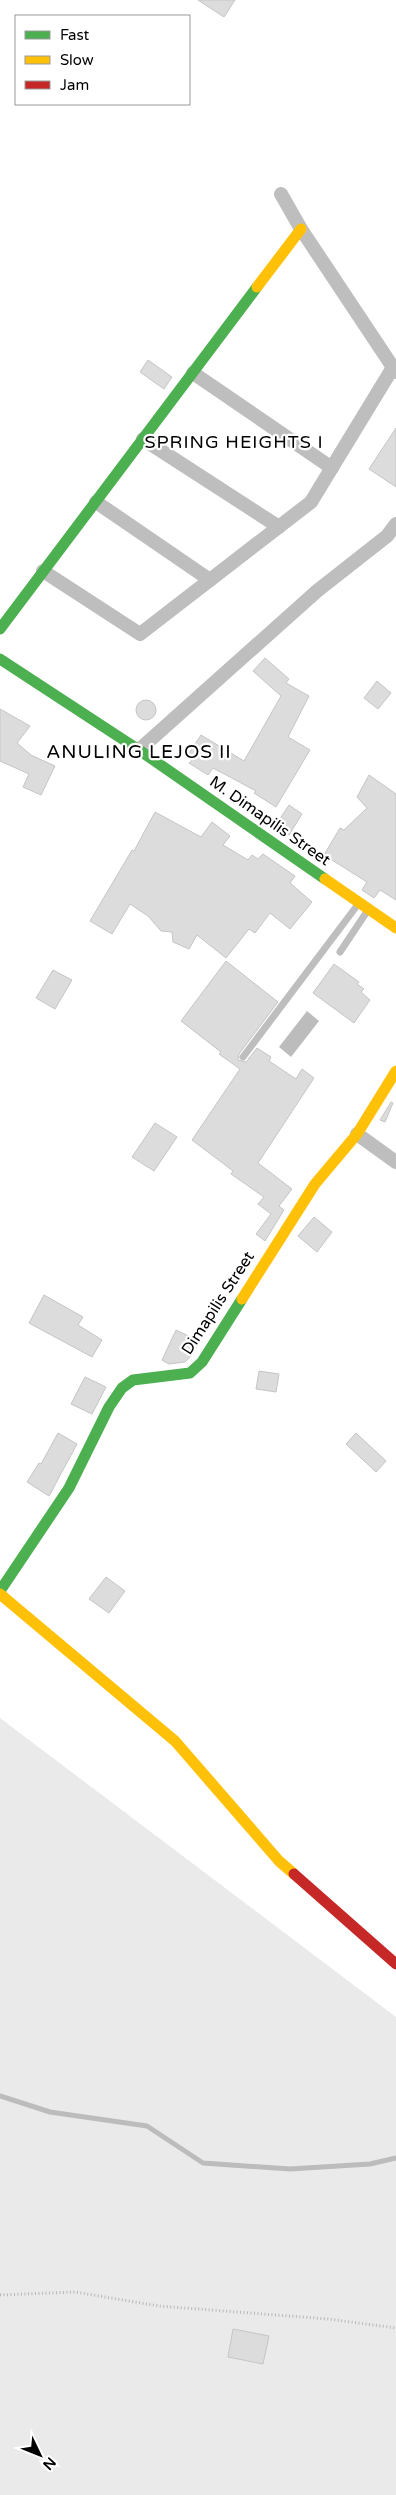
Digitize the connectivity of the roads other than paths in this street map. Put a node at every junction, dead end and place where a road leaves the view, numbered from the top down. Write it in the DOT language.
graph roads {
  1 [pos="281,194"];
  2 [pos="302,229"];
  3 [pos="394,370"];
  4 [pos="193,373"];
  5 [pos="143,439"];
  6 [pos="332,468"];
  7 [pos="96,502"];
  8 [pos="396,524"];
  9 [pos="279,527"];
  10 [pos="43,571"];
  11 [pos="210,580"];
  12 [pos="0,629"];
  13 [pos="0,659"];
  14 [pos="139,750"];
  15 [pos="364,906"];
  16 [pos="396,928"];
  17 [pos="340,952"];
  18 [pos="243,1057"];
  19 [pos="396,1071"];
  20 [pos="357,1134"];
  21 [pos="396,1162"];
  22 [pos="0,1592"];
  23 [pos="396,1964"];
  1 -- 2 [label="street"];
  2 -- 3 [label="street"];
  2 -- 4 [label="street"];
  3 -- 6 [label="street"];
  4 -- 5 [label="street"];
  4 -- 6 [label="street"];
  5 -- 7 [label="street"];
  5 -- 9 [label="street"];
  6 -- 9 [label="street"];
  7 -- 10 [label="street"];
  7 -- 11 [label="street"];
  8 -- 14 [label="street"];
  9 -- 11 [label="street"];
  10 -- 11 [label="street"];
  10 -- 12 [label="street"];
  13 -- 14 [label="street, M. Dimapilis Street"];
  14 -- 15 [label="street, M. Dimapilis Street"];
  15 -- 16 [label="street, M. Dimapilis Street"];
  15 -- 17 [label="lane"];
  15 -- 18 [label="lane"];
  19 -- 20 [label="street, Dimapilis Street"];
  20 -- 21 [label="street"];
  20 -- 22 [label="street, Dimapilis Street"];
  22 -- 23 [label="street"];
}
